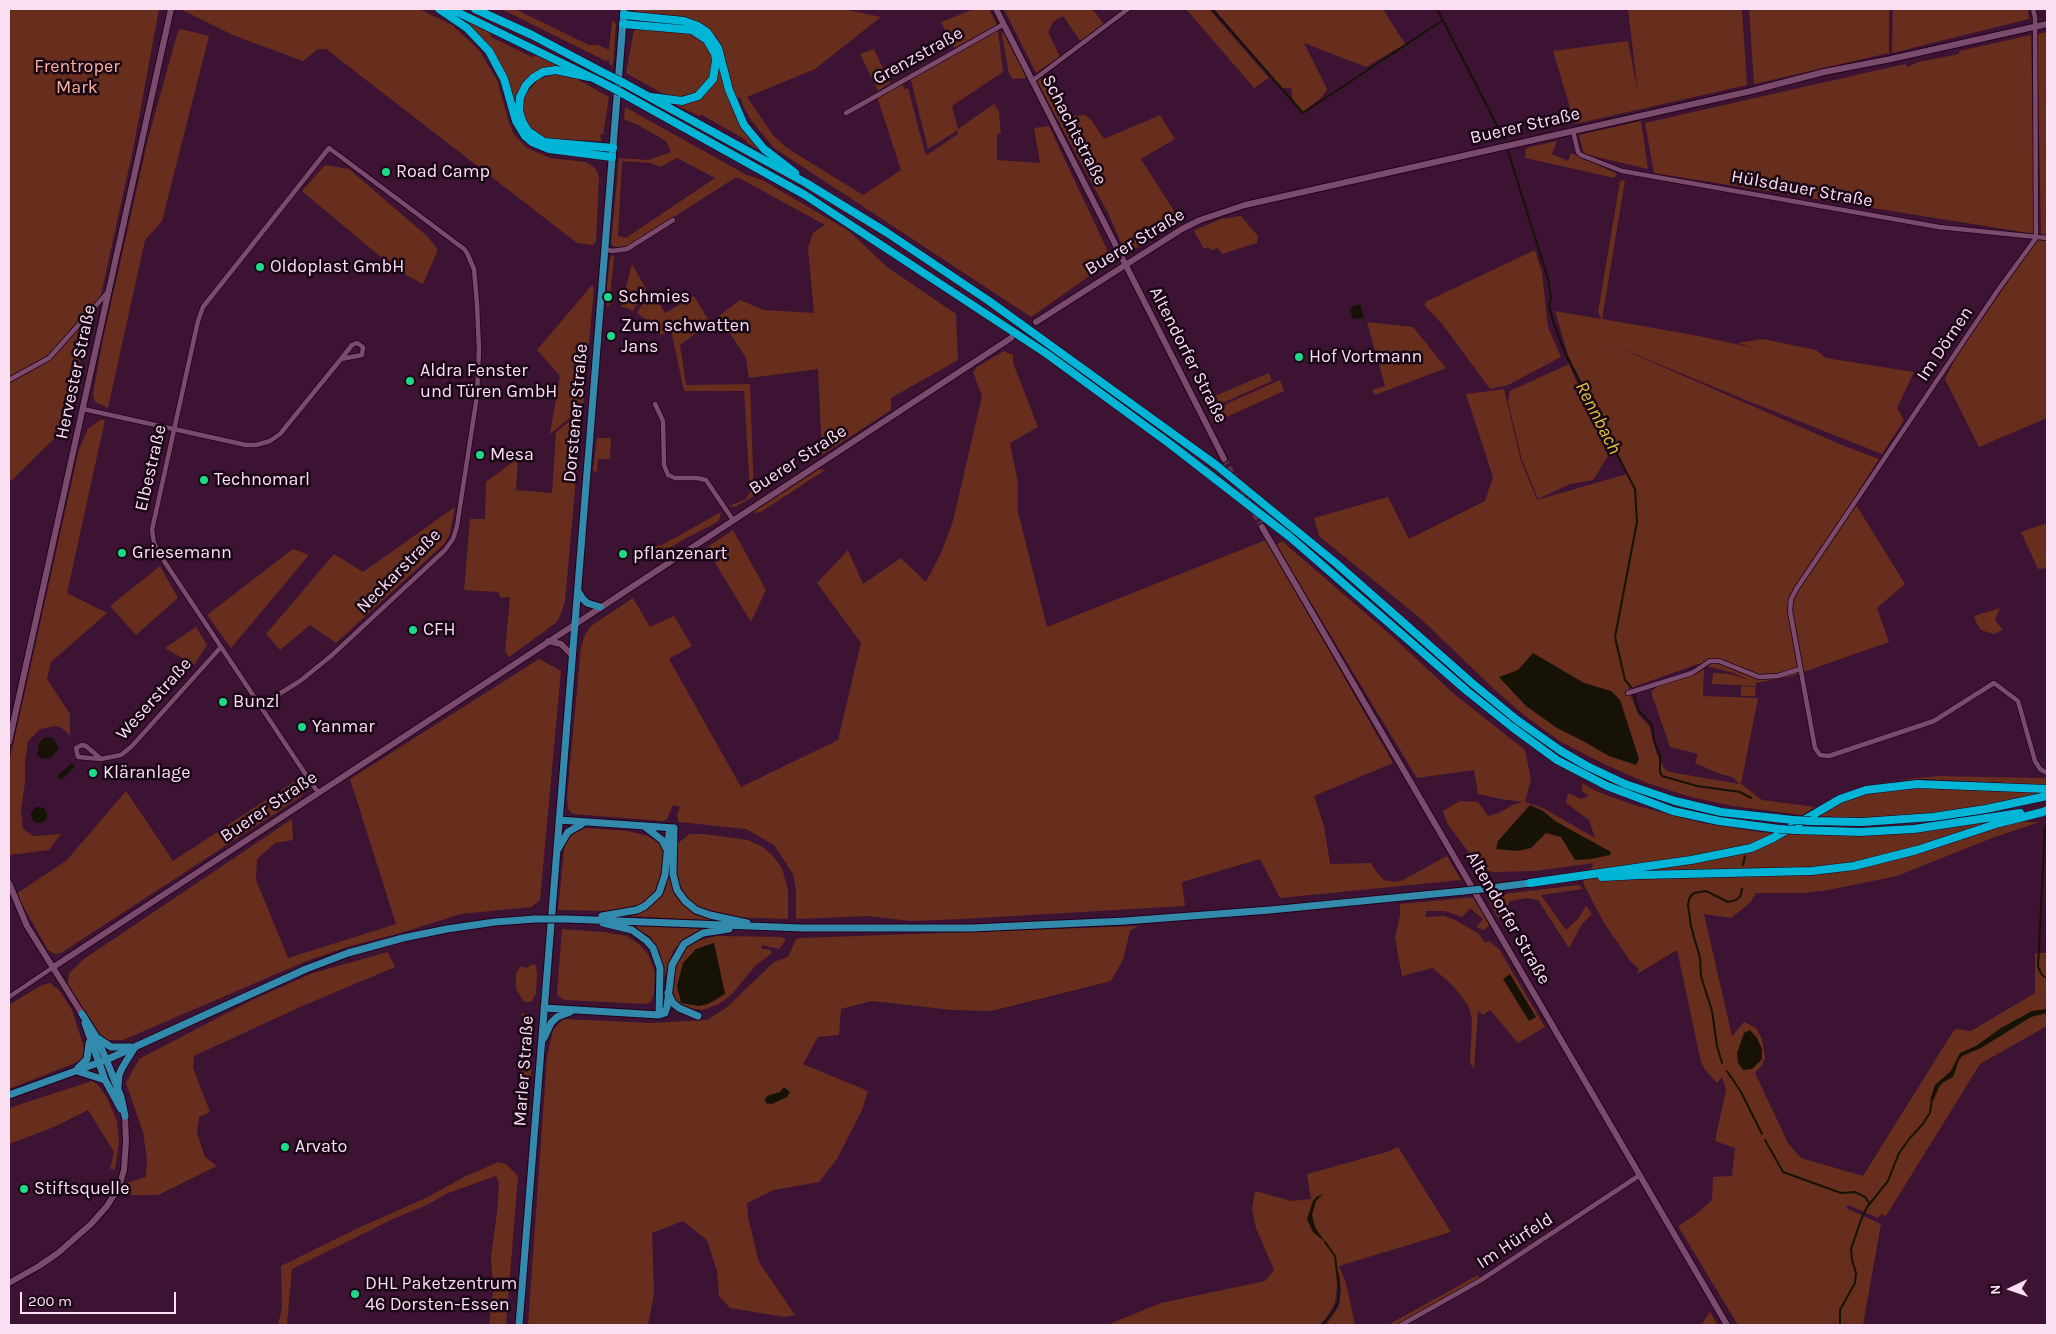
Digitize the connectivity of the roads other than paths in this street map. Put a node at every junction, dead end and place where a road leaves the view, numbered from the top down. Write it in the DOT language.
graph roads {
  1 [pos="171,9"];
  2 [pos="439,9"];
  3 [pos="451,9"];
  4 [pos="475,9"];
  5 [pos="996,9"];
  6 [pos="1128,9"];
  7 [pos="2033,9"];
  8 [pos="624,12"];
  9 [pos="623,24"];
  10 [pos="1004,24"];
  11 [pos="2047,24"];
  12 [pos="2035,27"];
  13 [pos="589,77"];
  14 [pos="1032,81"];
  15 [pos="649,97"];
  16 [pos="846,113"];
  17 [pos="1573,131"];
  18 [pos="329,148"];
  19 [pos="613,148"];
  20 [pos="612,157"];
  21 [pos="806,183"];
  22 [pos="673,220"];
  23 [pos="2036,238"];
  24 [pos="2047,238"];
  25 [pos="605,249"];
  26 [pos="1125,265"];
  27 [pos="108,291"];
  28 [pos="1036,322"];
  29 [pos="1011,338"];
  30 [pos="341,359"];
  31 [pos="9,380"];
  32 [pos="655,404"];
  33 [pos="84,408"];
  34 [pos="174,428"];
  35 [pos="1224,459"];
  36 [pos="732,520"];
  37 [pos="1262,527"];
  38 [pos="577,590"];
  39 [pos="600,607"];
  40 [pos="574,624"];
  41 [pos="548,641"];
  42 [pos="221,647"];
  43 [pos="572,655"];
  44 [pos="1800,669"];
  45 [pos="1628,693"];
  46 [pos="260,706"];
  47 [pos="9,742"];
  48 [pos="101,759"];
  49 [pos="2047,773"];
  50 [pos="2047,790"];
  51 [pos="318,792"];
  52 [pos="2047,796"];
  53 [pos="2047,809"];
  54 [pos="559,820"];
  55 [pos="585,823"];
  56 [pos="643,826"];
  57 [pos="674,828"];
  58 [pos="667,849"];
  59 [pos="556,854"];
  60 [pos="9,883"];
  61 [pos="1530,883"];
  62 [pos="583,919"];
  63 [pos="767,927"];
  64 [pos="52,968"];
  65 [pos="668,993"];
  66 [pos="9,997"];
  67 [pos="544,1008"];
  68 [pos="576,1010"];
  69 [pos="82,1014"];
  70 [pos="659,1015"];
  71 [pos="698,1016"];
  72 [pos="93,1038"];
  73 [pos="135,1047"];
  74 [pos="541,1047"];
  75 [pos="102,1061"];
  76 [pos="76,1071"];
  77 [pos="67,1074"];
  78 [pos="105,1080"];
  79 [pos="118,1090"];
  80 [pos="9,1095"];
  81 [pos="125,1116"];
  82 [pos="1640,1175"];
  83 [pos="10,1283"];
  84 [pos="519,1325"];
  85 [pos="1401,1325"];
  86 [pos="1727,1325"];
  1 -- 27 [label="main road, Hervester Straße"];
  2 -- 20 [label="highway"];
  3 -- 13 [label="highway"];
  4 -- 15 [label="highway, bridge"];
  5 -- 10 [label="main road, Schachtstraße"];
  6 -- 14 [label="street"];
  7 -- 12 [label="street"];
  8 -- 9 [label="main road, Dorstener Straße"];
  8 -- 21 [label="highway"];
  9 -- 15 [label="highway"];
  9 -- 19 [label="main road, Dorstener Straße"];
  10 -- 14 [label="main road, Schachtstraße"];
  10 -- 16 [label="street, Grenzstraße"];
  11 -- 12 [label="main road, Buerer Straße"];
  12 -- 17 [label="main road, Buerer Straße"];
  12 -- 23 [label="street"];
  13 -- 19 [label="highway"];
  13 -- 53 [label="highway, bridge"];
  14 -- 26 [label="main road, Schachtstraße"];
  15 -- 21 [label="highway"];
  17 -- 23 [label="street, Hülsdauer Straße"];
  17 -- 26 [label="main road, Buerer Straße"];
  18 -- 34 [label="street, Elbestraße"];
  18 -- 46 [label="street, Neckarstraße"];
  19 -- 20 [label="main road, Dorstener Straße"];
  20 -- 25 [label="main road, Dorstener Straße"];
  21 -- 52 [label="highway, bridge"];
  22 -- 25 [label="street"];
  23 -- 24 [label="street, Hülsdauer Straße"];
  23 -- 44 [label="street, Im Dörnen"];
  25 -- 38 [label="main road, Dorstener Straße"];
  26 -- 28 [label="main road, Buerer Straße"];
  26 -- 35 [label="main road, Altendorfer Straße"];
  27 -- 31 [label="street"];
  27 -- 33 [label="main road, Hervester Straße"];
  29 -- 36 [label="main road, Buerer Straße"];
  30 -- 30 [label="street"];
  30 -- 34 [label="street"];
  32 -- 36 [label="street"];
  33 -- 34 [label="street"];
  33 -- 47 [label="main road, Hervester Straße"];
  34 -- 42 [label="street, Elbestraße"];
  36 -- 39 [label="main road, Buerer Straße"];
  37 -- 82 [label="main road, Altendorfer Straße"];
  38 -- 39 [label="main road"];
  38 -- 40 [label="main road, Dorstener Straße"];
  39 -- 40 [label="main road, Buerer Straße"];
  40 -- 41 [label="main road, Buerer Straße"];
  40 -- 43 [label="main road, Dorstener Straße"];
  41 -- 43 [label="main road"];
  41 -- 51 [label="main road, Buerer Straße"];
  42 -- 46 [label="street, Elbestraße"];
  42 -- 48 [label="street, Weserstraße"];
  43 -- 54 [label="main road, Dorstener Straße"];
  44 -- 45 [label="street"];
  44 -- 49 [label="street, Im Dörnen"];
  46 -- 51 [label="street, Elbestraße"];
  48 -- 48 [label="street, Weserstraße"];
  50 -- 61 [label="highway"];
  51 -- 64 [label="main road, Buerer Straße"];
  53 -- 61 [label="highway"];
  54 -- 55 [label="main road"];
  54 -- 59 [label="main road, Marler Straße"];
  55 -- 56 [label="main road"];
  55 -- 59 [label="main road"];
  56 -- 57 [label="main road"];
  56 -- 58 [label="main road"];
  57 -- 58 [label="main road"];
  57 -- 63 [label="main road"];
  58 -- 62 [label="main road"];
  59 -- 67 [label="main road, Marler Straße"];
  60 -- 64 [label="main road"];
  61 -- 63 [label="main road, bridge"];
  62 -- 63 [label="main road"];
  62 -- 70 [label="main road"];
  62 -- 73 [label="main road, bridge"];
  63 -- 65 [label="main road"];
  64 -- 66 [label="street"];
  64 -- 69 [label="main road"];
  65 -- 70 [label="main road"];
  65 -- 71 [label="main road"];
  67 -- 68 [label="main road"];
  67 -- 74 [label="main road, Marler Straße"];
  68 -- 70 [label="main road"];
  68 -- 74 [label="main road"];
  69 -- 72 [label="main road"];
  72 -- 73 [label="main road"];
  72 -- 75 [label="main road"];
  72 -- 77 [label="main road"];
  73 -- 75 [label="main road"];
  73 -- 79 [label="main road"];
  74 -- 84 [label="main road, Marler Straße"];
  75 -- 76 [label="main road"];
  75 -- 78 [label="main road"];
  75 -- 79 [label="main road"];
  76 -- 77 [label="main road"];
  76 -- 78 [label="main road"];
  77 -- 80 [label="main road"];
  78 -- 81 [label="main road"];
  79 -- 81 [label="main road"];
  81 -- 83 [label="main road"];
  82 -- 85 [label="street, Im Hürfeld"];
  82 -- 86 [label="main road, Altendorfer Straße"];
}
